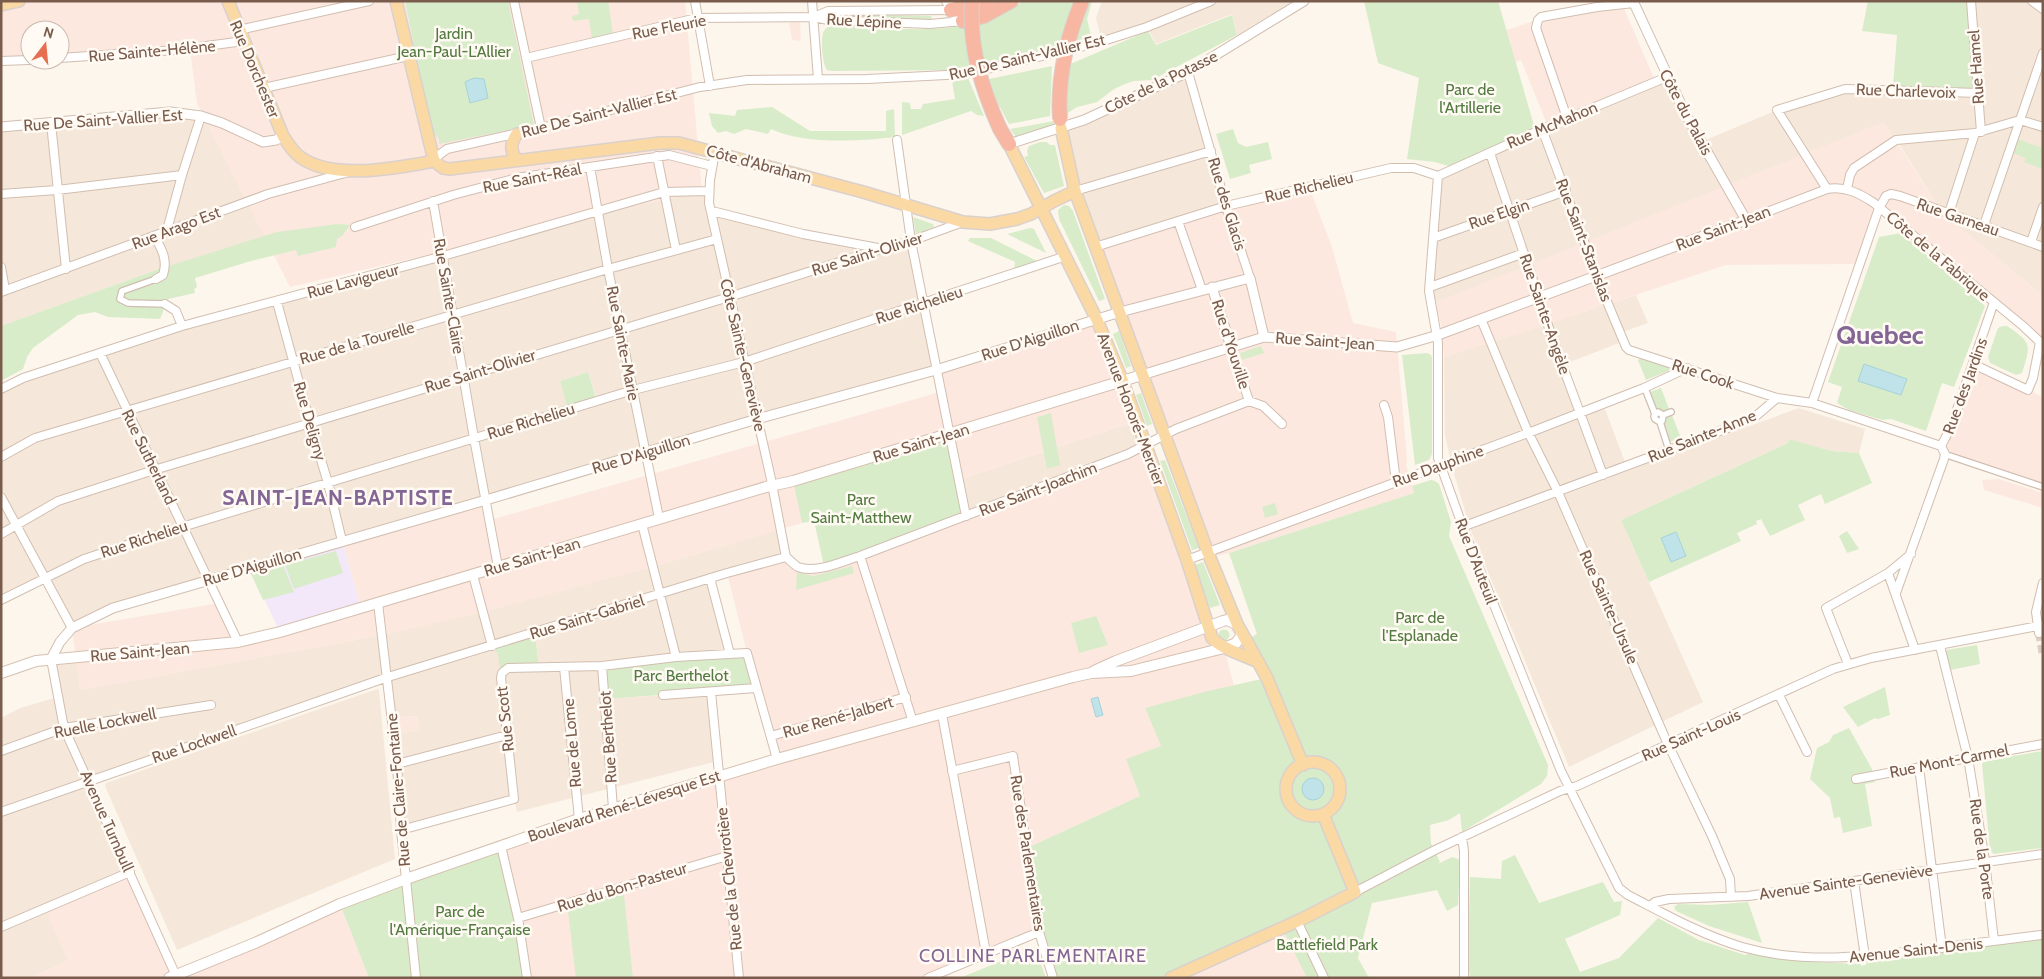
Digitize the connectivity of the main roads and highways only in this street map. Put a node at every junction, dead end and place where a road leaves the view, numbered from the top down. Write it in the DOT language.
graph roads {
  1 [pos="19,1"];
  2 [pos="228,1"];
  3 [pos="396,1"];
  4 [pos="972,1"];
  5 [pos="985,1"];
  6 [pos="1011,1"];
  7 [pos="1082,1"];
  8 [pos="1,5"];
  9 [pos="949,5"];
  10 [pos="963,21"];
  11 [pos="1060,124"];
  12 [pos="517,134"];
  13 [pos="282,136"];
  14 [pos="1009,144"];
  15 [pos="517,160"];
  16 [pos="434,162"];
  17 [pos="1075,191"];
  18 [pos="1041,208"];
  19 [pos="1142,375"];
  20 [pos="1123,382"];
  21 [pos="1237,624"];
  22 [pos="1208,628"];
  23 [pos="1242,635"];
  24 [pos="1224,648"];
  25 [pos="1256,661"];
  26 [pos="1,672"];
  27 [pos="1091,673"];
  28 [pos="1303,765"];
  29 [pos="1323,814"];
  30 [pos="174,977"];
  31 [pos="1171,978"];
  1 -- 8 [label="main road"];
  2 -- 13 [label="main road, Rue Dorchester"];
  3 -- 16 [label="main road"];
  4 -- 14 [label="highway, bridge"];
  5 -- 9 [label="highway"];
  6 -- 10 [label="highway"];
  7 -- 11 [label="highway, bridge"];
  9 -- 10 [label="main road"];
  11 -- 17 [label="main road, Avenue Honoré-Mercier"];
  12 -- 15 [label="main road"];
  13 -- 16 [label="main road, Rue De Saint-Vallier Est"];
  14 -- 18 [label="main road, Avenue Honoré-Mercier"];
  15 -- 16 [label="main road, Côte d'Abraham"];
  15 -- 18 [label="main road, Côte d'Abraham"];
  17 -- 18 [label="main road, Côte d'Abraham"];
  17 -- 19 [label="main road, Avenue Honoré-Mercier"];
  18 -- 20 [label="main road, Avenue Honoré-Mercier"];
  19 -- 20 [label="main road, Rue Saint-Jean"];
  19 -- 21 [label="main road, Avenue Honoré-Mercier"];
  20 -- 22 [label="main road, Avenue Honoré-Mercier"];
  20 -- 26 [label="main road, Rue Saint-Jean"];
  21 -- 22 [label="main road, Boulevard René-Lévesque Est"];
  21 -- 23 [label="main road, Avenue Honoré-Mercier"];
  22 -- 24 [label="main road, Avenue Honoré-Mercier"];
  22 -- 27 [label="main road, Boulevard René-Lévesque Est"];
  23 -- 24 [label="main road, Boulevard René-Lévesque Est"];
  23 -- 25 [label="main road, Avenue Honoré-Mercier"];
  24 -- 25 [label="main road"];
  24 -- 27 [label="main road, Boulevard René-Lévesque Est"];
  25 -- 28 [label="main road, Avenue Honoré-Mercier"];
  27 -- 30 [label="main road, Boulevard René-Lévesque Est"];
  28 -- 29 [label="main road"];
  28 -- 29 [label="main road"];
  29 -- 31 [label="main road"];
}
